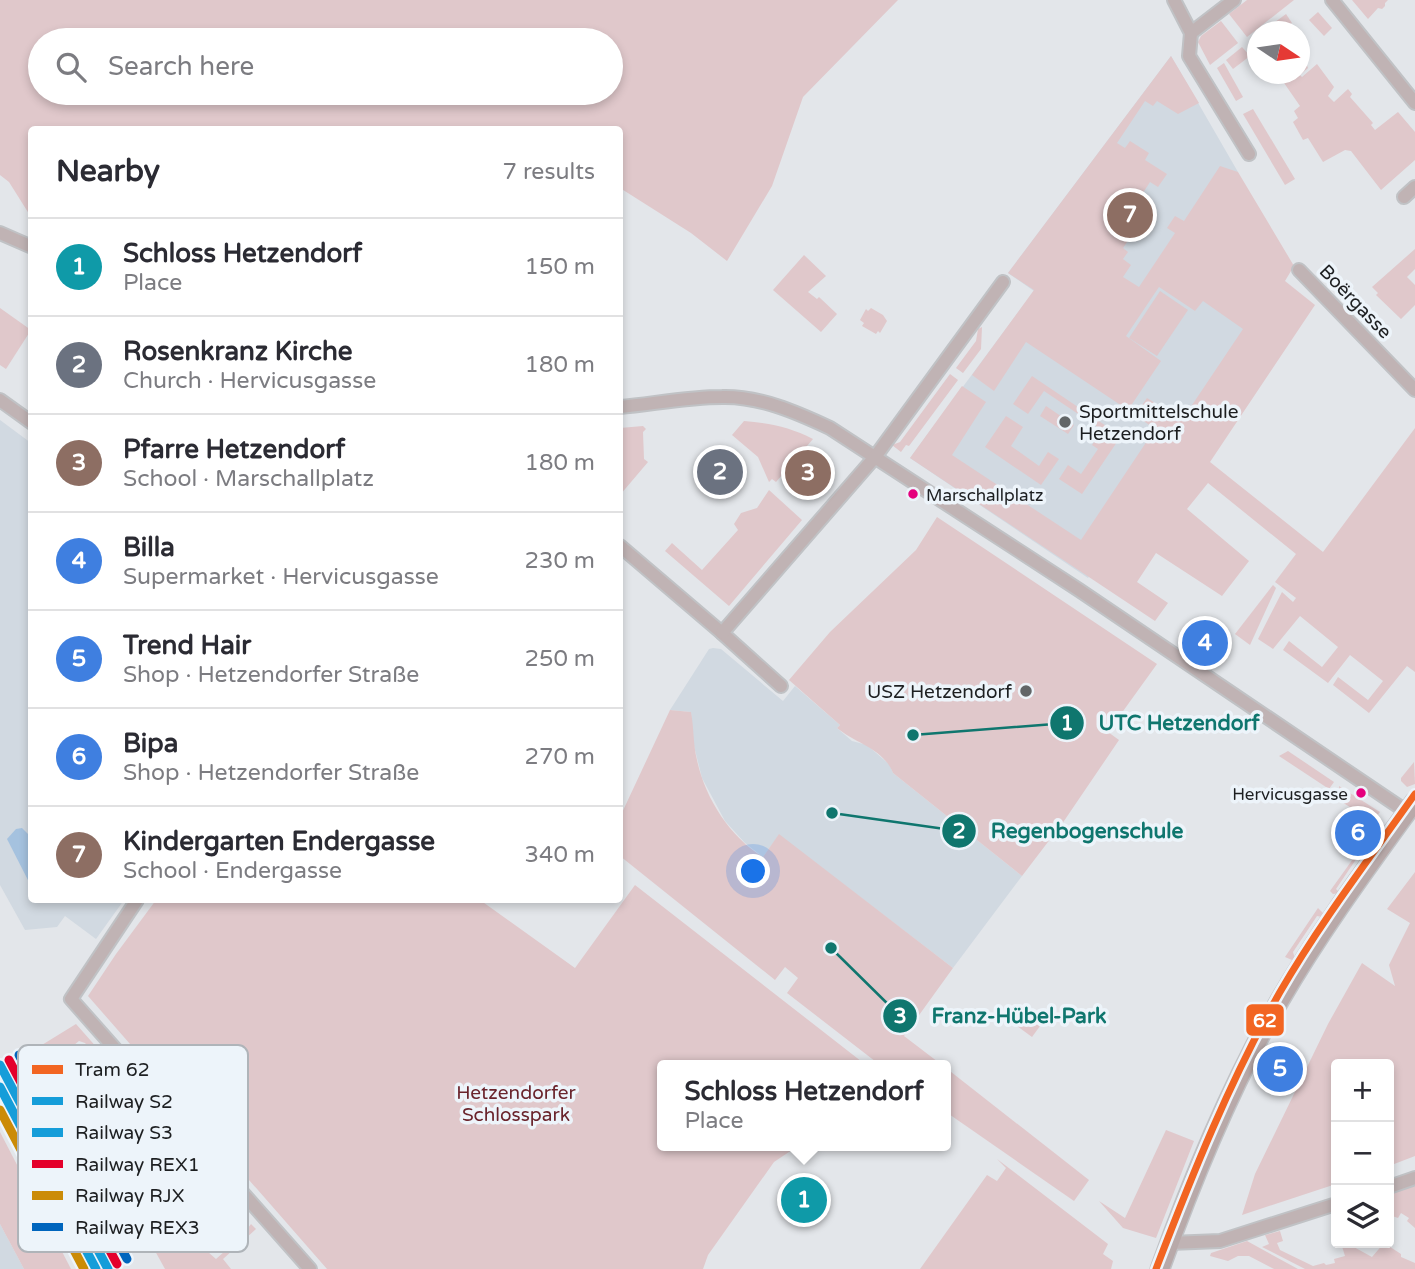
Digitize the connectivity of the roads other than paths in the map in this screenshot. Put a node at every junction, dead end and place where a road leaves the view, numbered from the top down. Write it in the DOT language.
graph roads {
  1 [pos="1174,0"];
  2 [pos="1234,0"];
  3 [pos="1332,0"];
  4 [pos="1191,33"];
  5 [pos="1415,103"];
  6 [pos="1249,155"];
  7 [pos="1415,187"];
  8 [pos="1404,197"];
  9 [pos="0,233"];
  10 [pos="28,245"];
  11 [pos="1299,270"];
  12 [pos="1003,282"];
  13 [pos="1415,390"];
  14 [pos="0,400"];
  15 [pos="623,407"];
  16 [pos="28,420"];
  17 [pos="875,457"];
  18 [pos="623,549"];
  19 [pos="722,633"];
  20 [pos="781,686"];
  21 [pos="1411,806"];
  22 [pos="135,903"];
  23 [pos="112,1045"];
  24 [pos="1415,1178"];
  25 [pos="1394,1185"];
  26 [pos="248,1199"];
  27 [pos="1331,1206"];
  28 [pos="1170,1243"];
  29 [pos="310,1269"];
  30 [pos="1160,1269"];
  1 -- 4 [label="street"];
  2 -- 4 [label="street"];
  3 -- 5 [label="street"];
  4 -- 6 [label="street"];
  7 -- 8 [label="street"];
  9 -- 10 [label="street"];
  11 -- 13 [label="street, Boërgasse"];
  12 -- 17 [label="street"];
  14 -- 16 [label="street"];
  15 -- 17 [label="street"];
  17 -- 19 [label="street"];
  17 -- 21 [label="street"];
  18 -- 19 [label="street"];
  19 -- 20 [label="street"];
  21 -- 28 [label="main road"];
  22 -- 23 [label="street"];
  24 -- 25 [label="street"];
  26 -- 29 [label="street"];
  27 -- 28 [label="street"];
  28 -- 30 [label="main road"];
}
